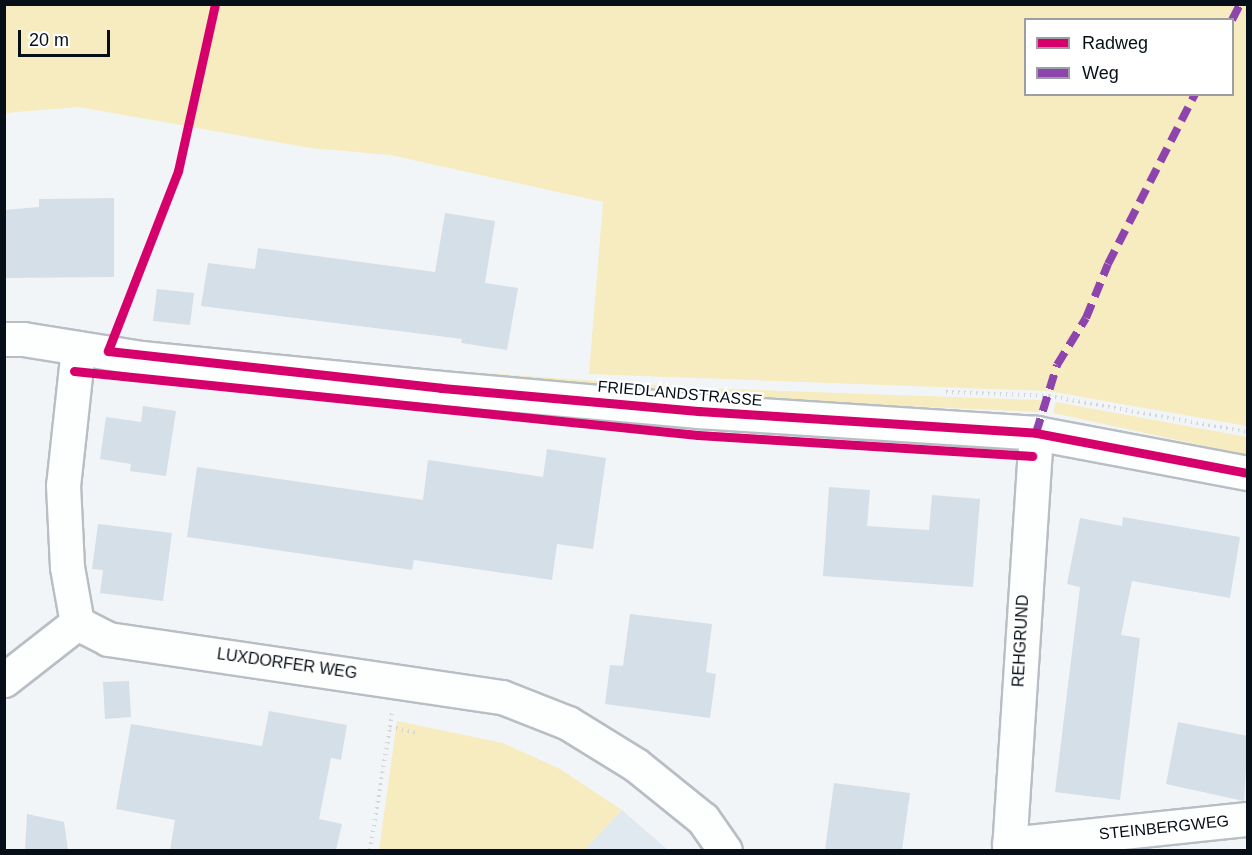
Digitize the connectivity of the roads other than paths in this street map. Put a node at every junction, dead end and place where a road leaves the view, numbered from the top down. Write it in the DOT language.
graph roads {
  1 [pos="4,339"];
  2 [pos="78,348"];
  3 [pos="1036,433"];
  4 [pos="1248,473"];
  5 [pos="77,623"];
  6 [pos="4,680"];
  7 [pos="1248,819"];
  8 [pos="1009,847"];
  9 [pos="725,850"];
  1 -- 2 [label="street, FRIEDLANDSTRASSE"];
  2 -- 3 [label="street, FRIEDLANDSTRASSE"];
  2 -- 5 [label="street"];
  3 -- 4 [label="street, FRIEDLANDSTRASSE"];
  3 -- 8 [label="street, REHGRUND"];
  5 -- 6 [label="street"];
  5 -- 9 [label="street, LUXDORFER WEG"];
  7 -- 8 [label="street, STEINBERGWEG"];
}
